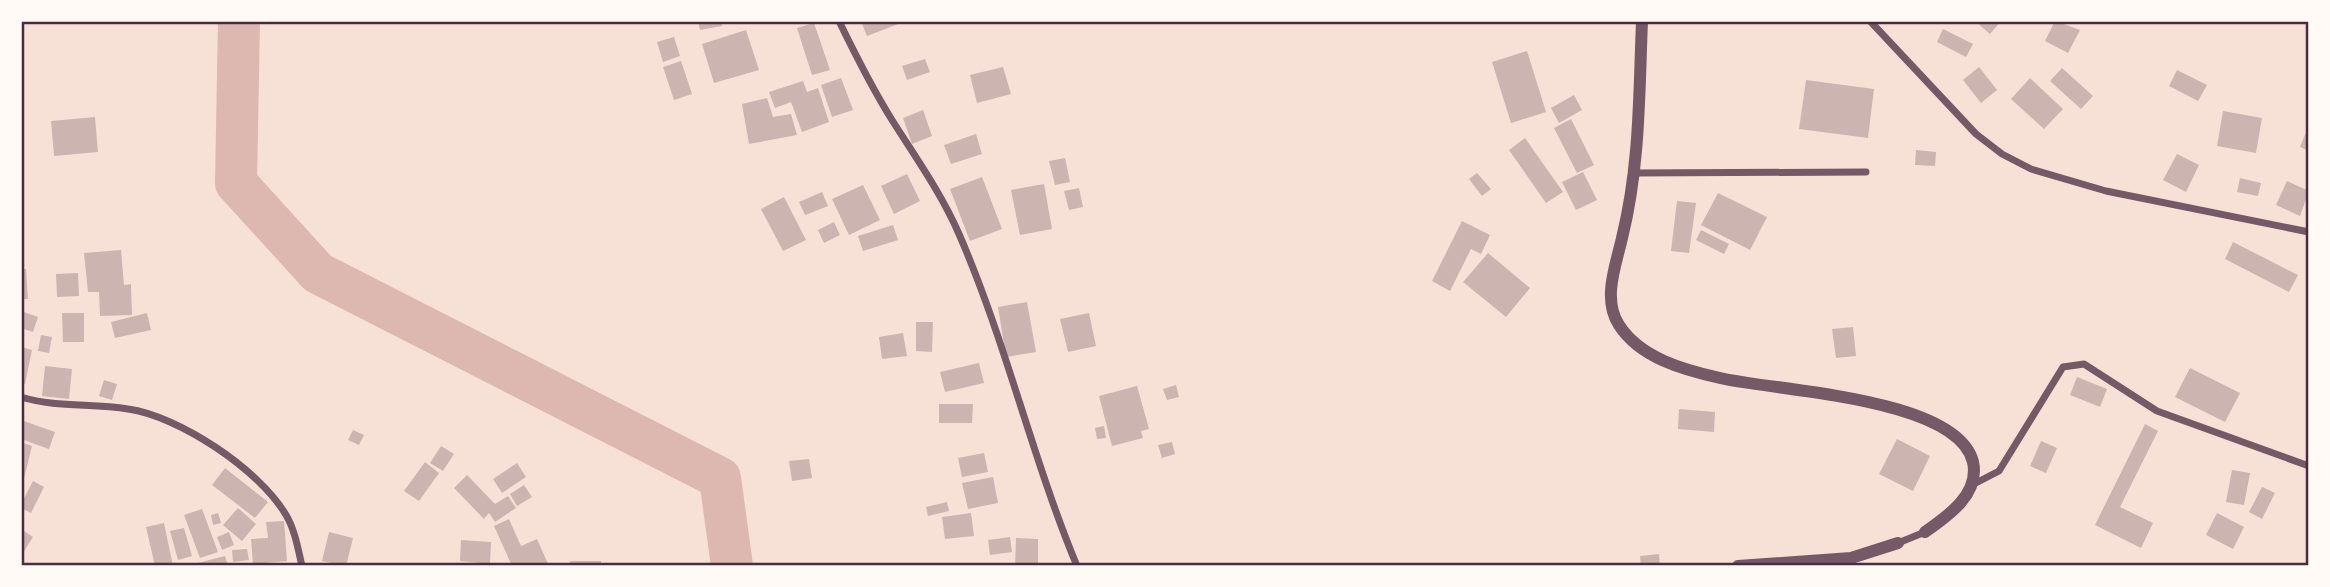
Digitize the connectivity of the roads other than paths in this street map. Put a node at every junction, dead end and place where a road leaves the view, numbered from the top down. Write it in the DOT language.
graph roads {
  1 [pos="839,21"];
  2 [pos="1642,21"];
  3 [pos="1870,21"];
  4 [pos="1866,172"];
  5 [pos="1636,173"];
  6 [pos="2309,232"];
  7 [pos="21,397"];
  8 [pos="2309,466"];
  9 [pos="1971,485"];
  10 [pos="1925,532"];
  11 [pos="1898,543"];
  12 [pos="302,566"];
  13 [pos="1077,566"];
  14 [pos="1738,566"];
  1 -- 13 [label="street"];
  2 -- 5 [label="street"];
  3 -- 6 [label="street"];
  4 -- 5 [label="street"];
  5 -- 9 [label="street"];
  7 -- 12 [label="street"];
  8 -- 9 [label="street"];
  9 -- 10 [label="street"];
  10 -- 11 [label="street"];
  11 -- 14 [label="street"];
}
